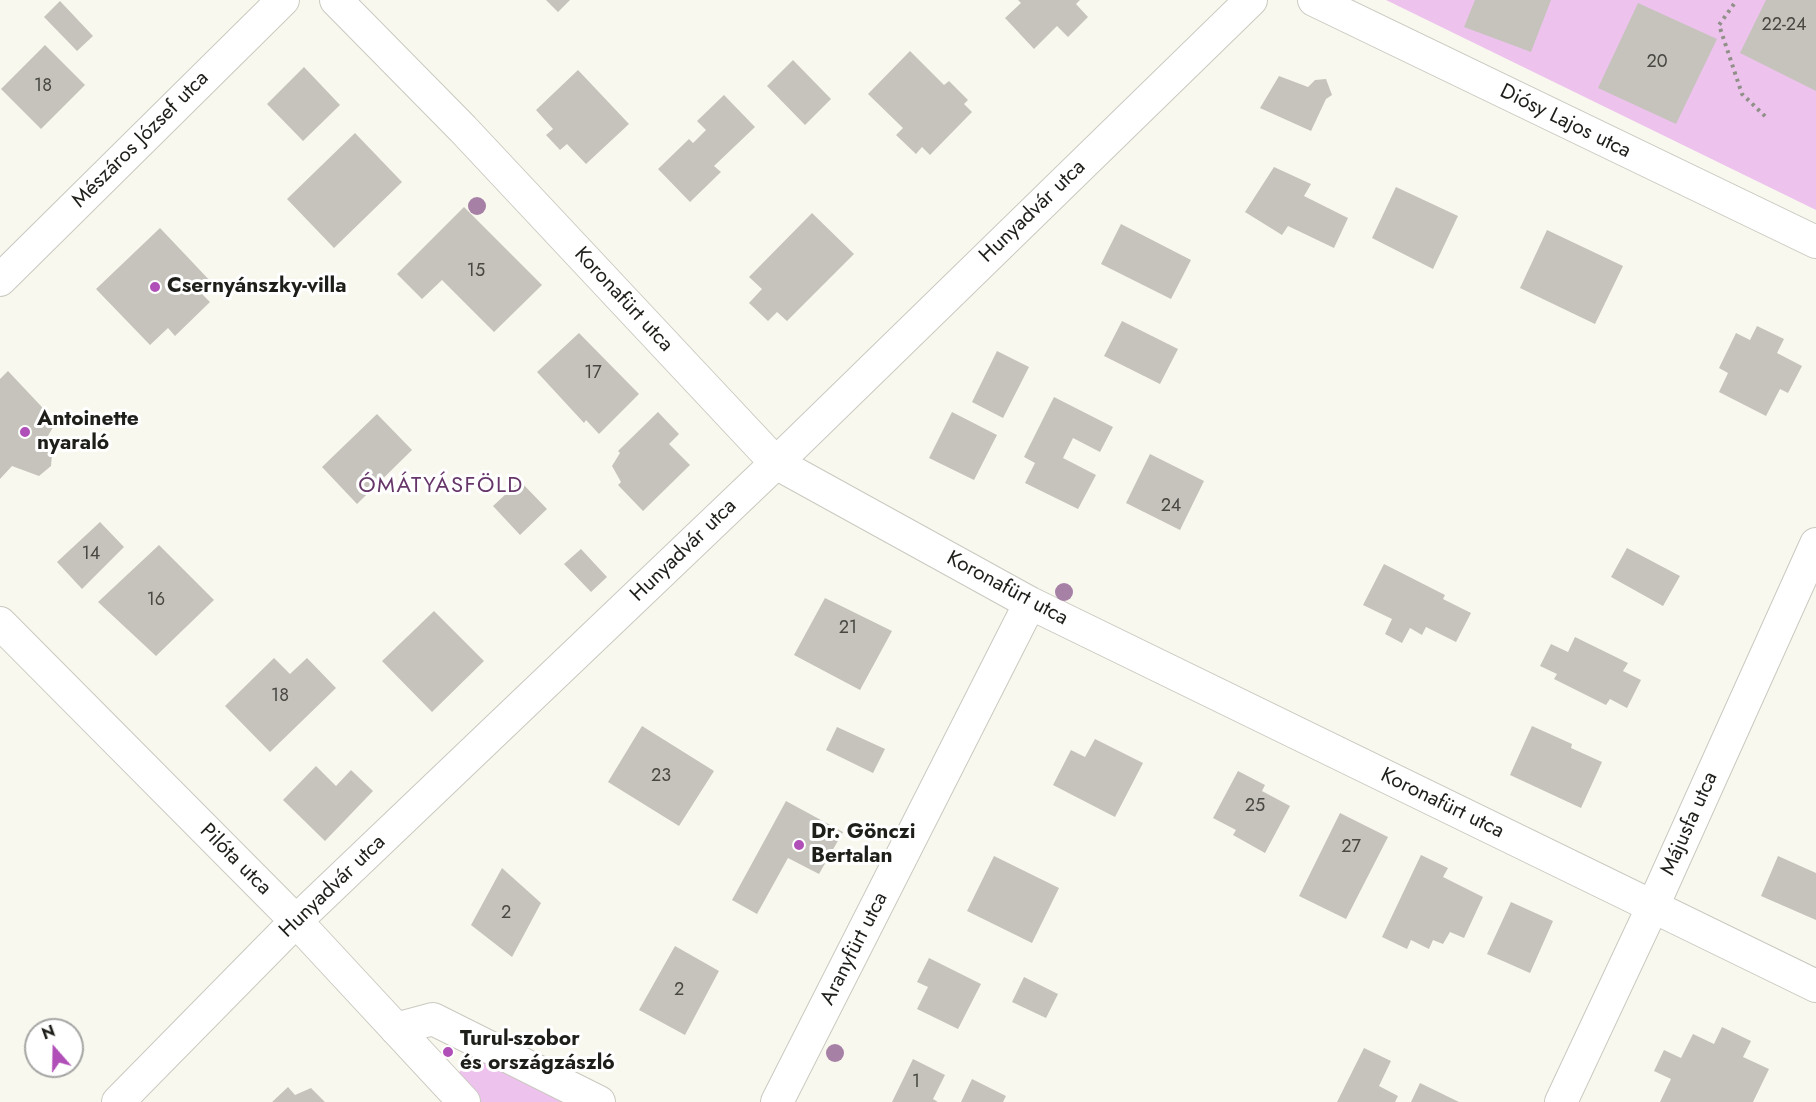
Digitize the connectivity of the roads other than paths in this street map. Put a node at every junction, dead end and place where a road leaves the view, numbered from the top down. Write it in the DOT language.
graph roads {
  1 [pos="283,0"];
  2 [pos="336,0"];
  3 [pos="1251,0"];
  4 [pos="1314,0"];
  5 [pos="1816,242"];
  6 [pos="0,280"];
  7 [pos="776,463"];
  8 [pos="1816,544"];
  9 [pos="1030,603"];
  10 [pos="0,623"];
  11 [pos="1653,906"];
  12 [pos="296,921"];
  13 [pos="1816,986"];
  14 [pos="396,1029"];
  15 [pos="118,1102"];
  16 [pos="464,1102"];
  17 [pos="600,1102"];
  18 [pos="777,1102"];
  19 [pos="1560,1102"];
  1 -- 6 [label="street, Mészáros József utca"];
  2 -- 7 [label="street, Koronafürt utca"];
  3 -- 7 [label="street, Hunyadvár utca"];
  4 -- 5 [label="street, Diósy Lajos utca"];
  7 -- 9 [label="street, Koronafürt utca"];
  7 -- 12 [label="street, Hunyadvár utca"];
  8 -- 11 [label="street, Májusfa utca"];
  9 -- 11 [label="street, Koronafürt utca"];
  9 -- 18 [label="street, Aranyfürt utca"];
  10 -- 12 [label="street, Pilóta utca"];
  11 -- 13 [label="street, Koronafürt utca"];
  11 -- 19 [label="street, Májusfa utca"];
  12 -- 14 [label="street, Pilóta utca"];
  12 -- 15 [label="street, Hunyadvár utca"];
  14 -- 16 [label="street, Pilóta utca"];
  14 -- 17 [label="street"];
}
